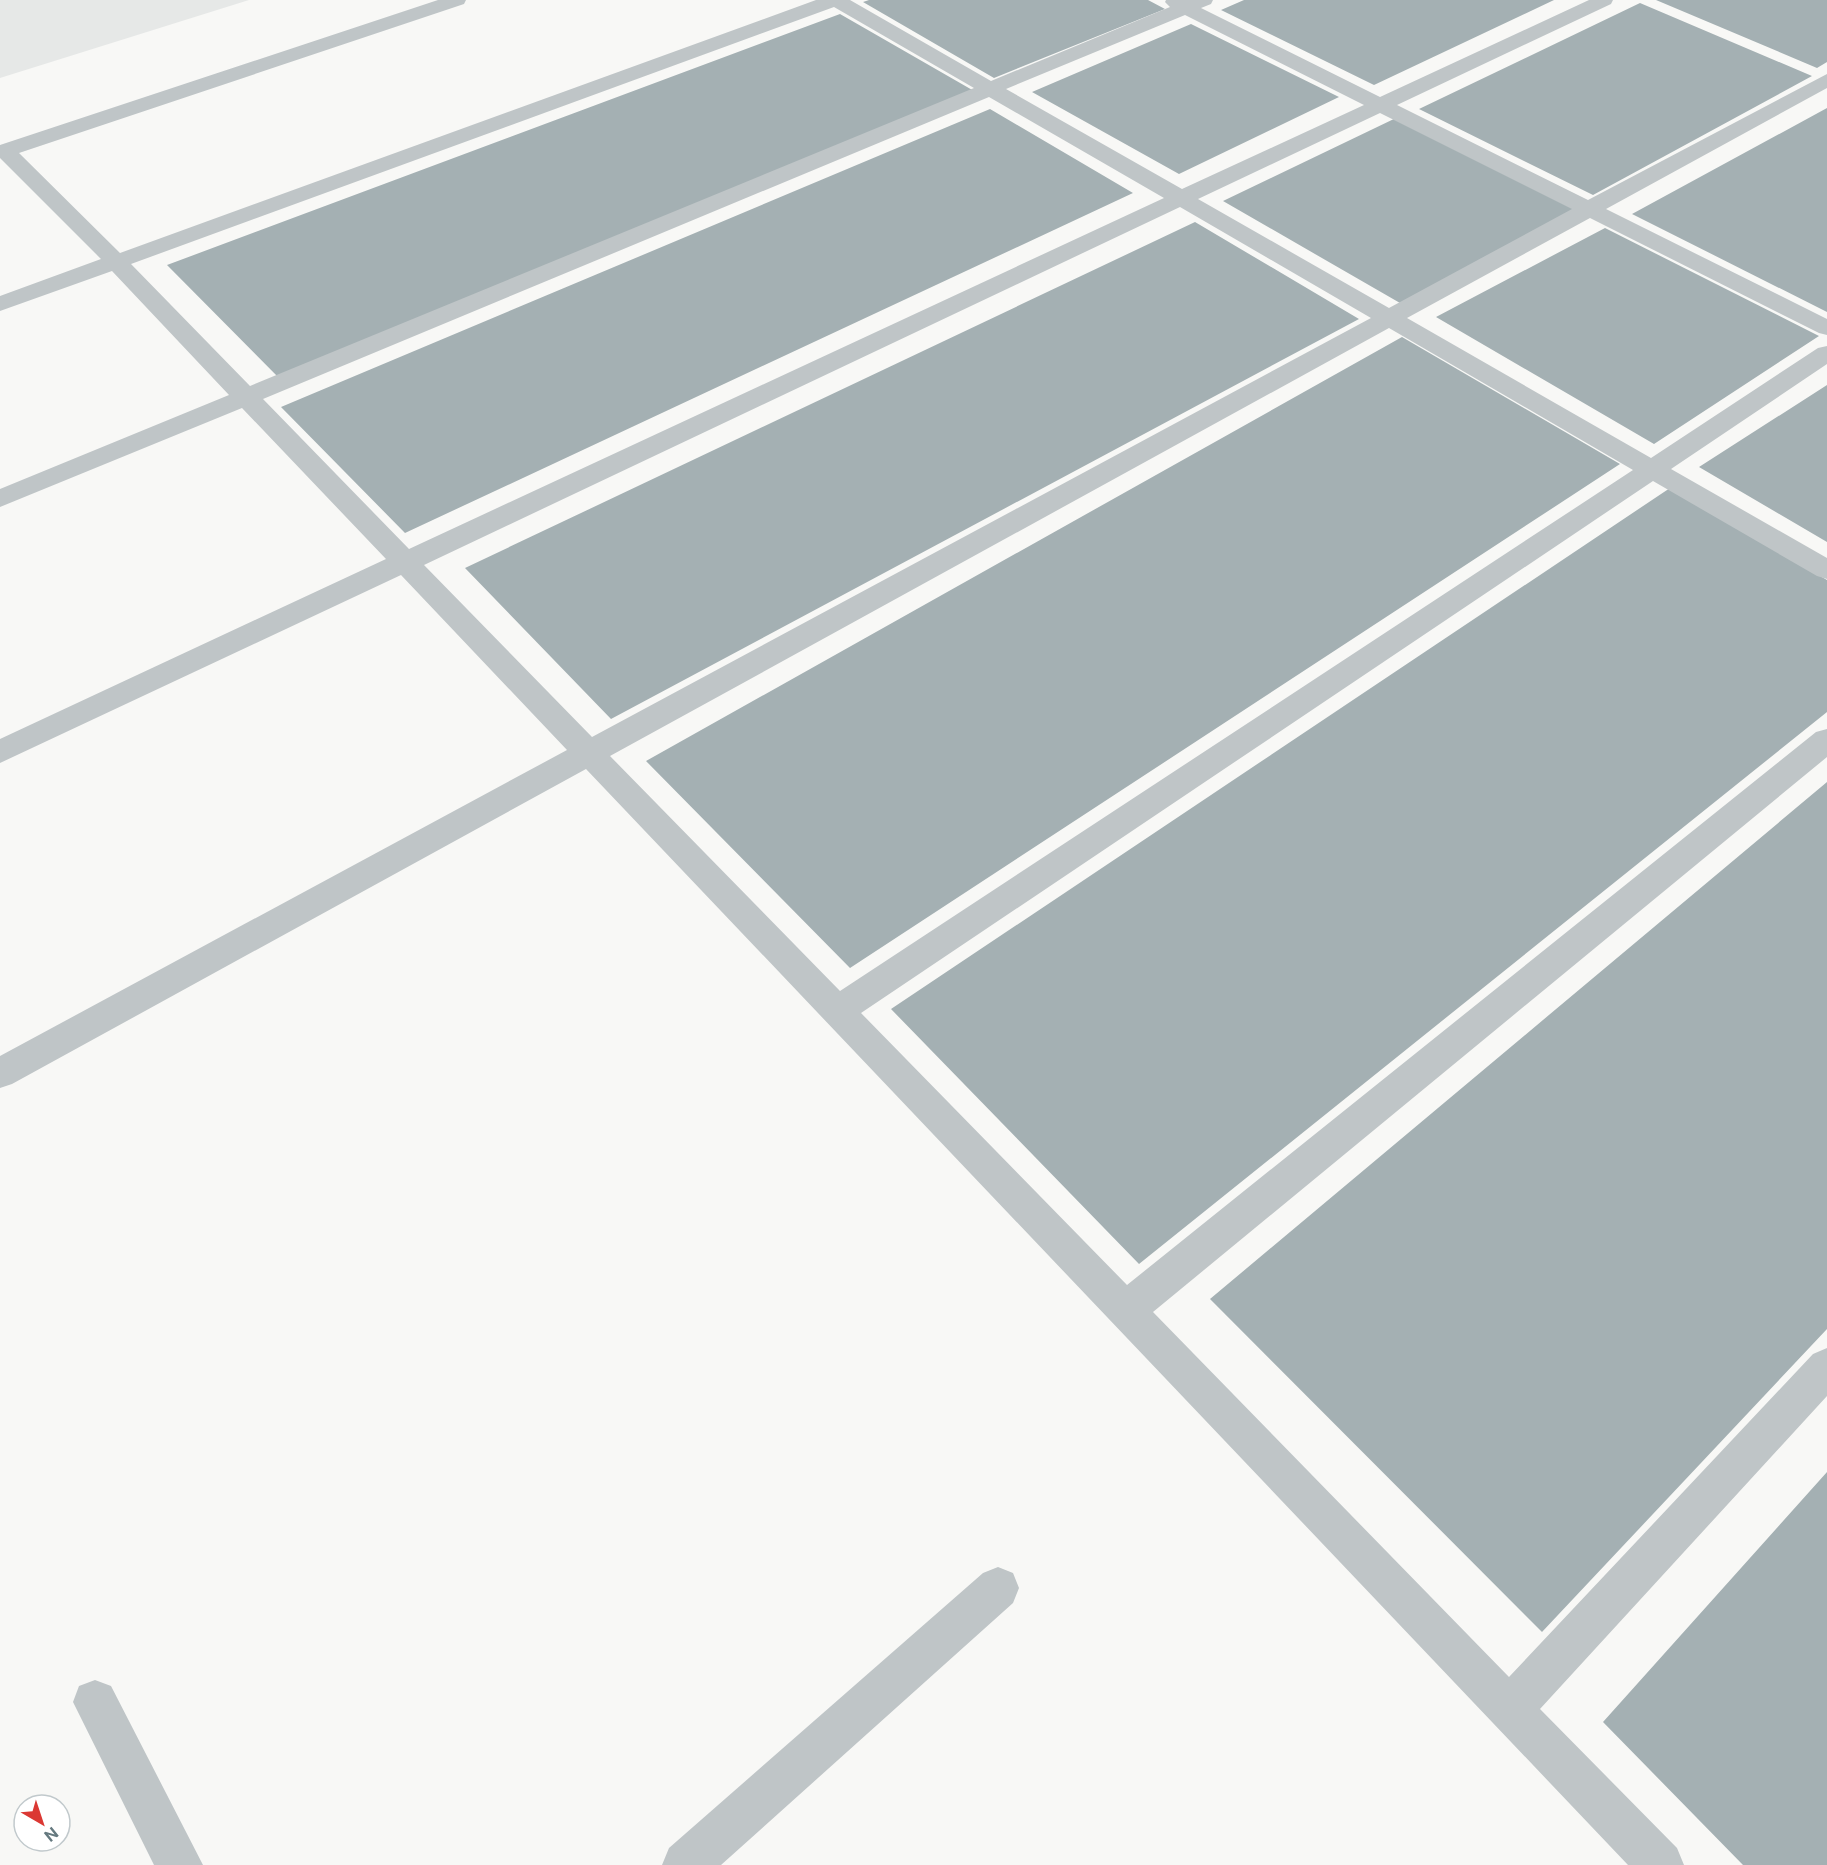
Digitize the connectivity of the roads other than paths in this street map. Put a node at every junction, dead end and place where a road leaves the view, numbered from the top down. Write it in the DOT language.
graph roads {
  1 [pos="457,0"];
  2 [pos="835,0"];
  3 [pos="1604,0"];
  4 [pos="1186,2"];
  5 [pos="1827,80"];
  6 [pos="990,89"];
  7 [pos="1380,105"];
  8 [pos="2,151"];
  9 [pos="1181,198"];
  10 [pos="1591,210"];
  11 [pos="116,262"];
  12 [pos="0,304"];
  13 [pos="1390,319"];
  14 [pos="1827,328"];
  15 [pos="1827,352"];
  16 [pos="246,397"];
  17 [pos="1653,470"];
  18 [pos="0,499"];
  19 [pos="405,562"];
  20 [pos="1827,570"];
  21 [pos="1827,740"];
  22 [pos="0,752"];
  23 [pos="588,752"];
  24 [pos="837,1011"];
  25 [pos="0,1073"];
  26 [pos="1126,1310"];
  27 [pos="1827,1367"];
  28 [pos="998,1588"];
  29 [pos="94,1702"];
  30 [pos="1510,1709"];
  31 [pos="179,1865"];
  32 [pos="687,1865"];
  33 [pos="1660,1865"];
  1 -- 8 [label="street"];
  2 -- 6 [label="street"];
  2 -- 11 [label="street"];
  3 -- 7 [label="street"];
  4 -- 6 [label="street"];
  4 -- 7 [label="street"];
  5 -- 10 [label="street"];
  6 -- 9 [label="street"];
  6 -- 16 [label="street"];
  7 -- 9 [label="street"];
  7 -- 10 [label="street"];
  8 -- 11 [label="street"];
  9 -- 13 [label="street"];
  9 -- 19 [label="street"];
  10 -- 13 [label="street"];
  10 -- 14 [label="street"];
  11 -- 12 [label="street"];
  11 -- 16 [label="street"];
  13 -- 17 [label="street"];
  13 -- 23 [label="street"];
  15 -- 17 [label="street"];
  16 -- 18 [label="street"];
  16 -- 19 [label="street"];
  17 -- 20 [label="street"];
  17 -- 24 [label="street"];
  19 -- 22 [label="street"];
  19 -- 23 [label="street"];
  21 -- 26 [label="street"];
  23 -- 24 [label="street"];
  23 -- 25 [label="street"];
  24 -- 26 [label="street"];
  26 -- 30 [label="street"];
  27 -- 30 [label="street"];
  28 -- 32 [label="street"];
  29 -- 31 [label="street"];
  30 -- 33 [label="street"];
}
